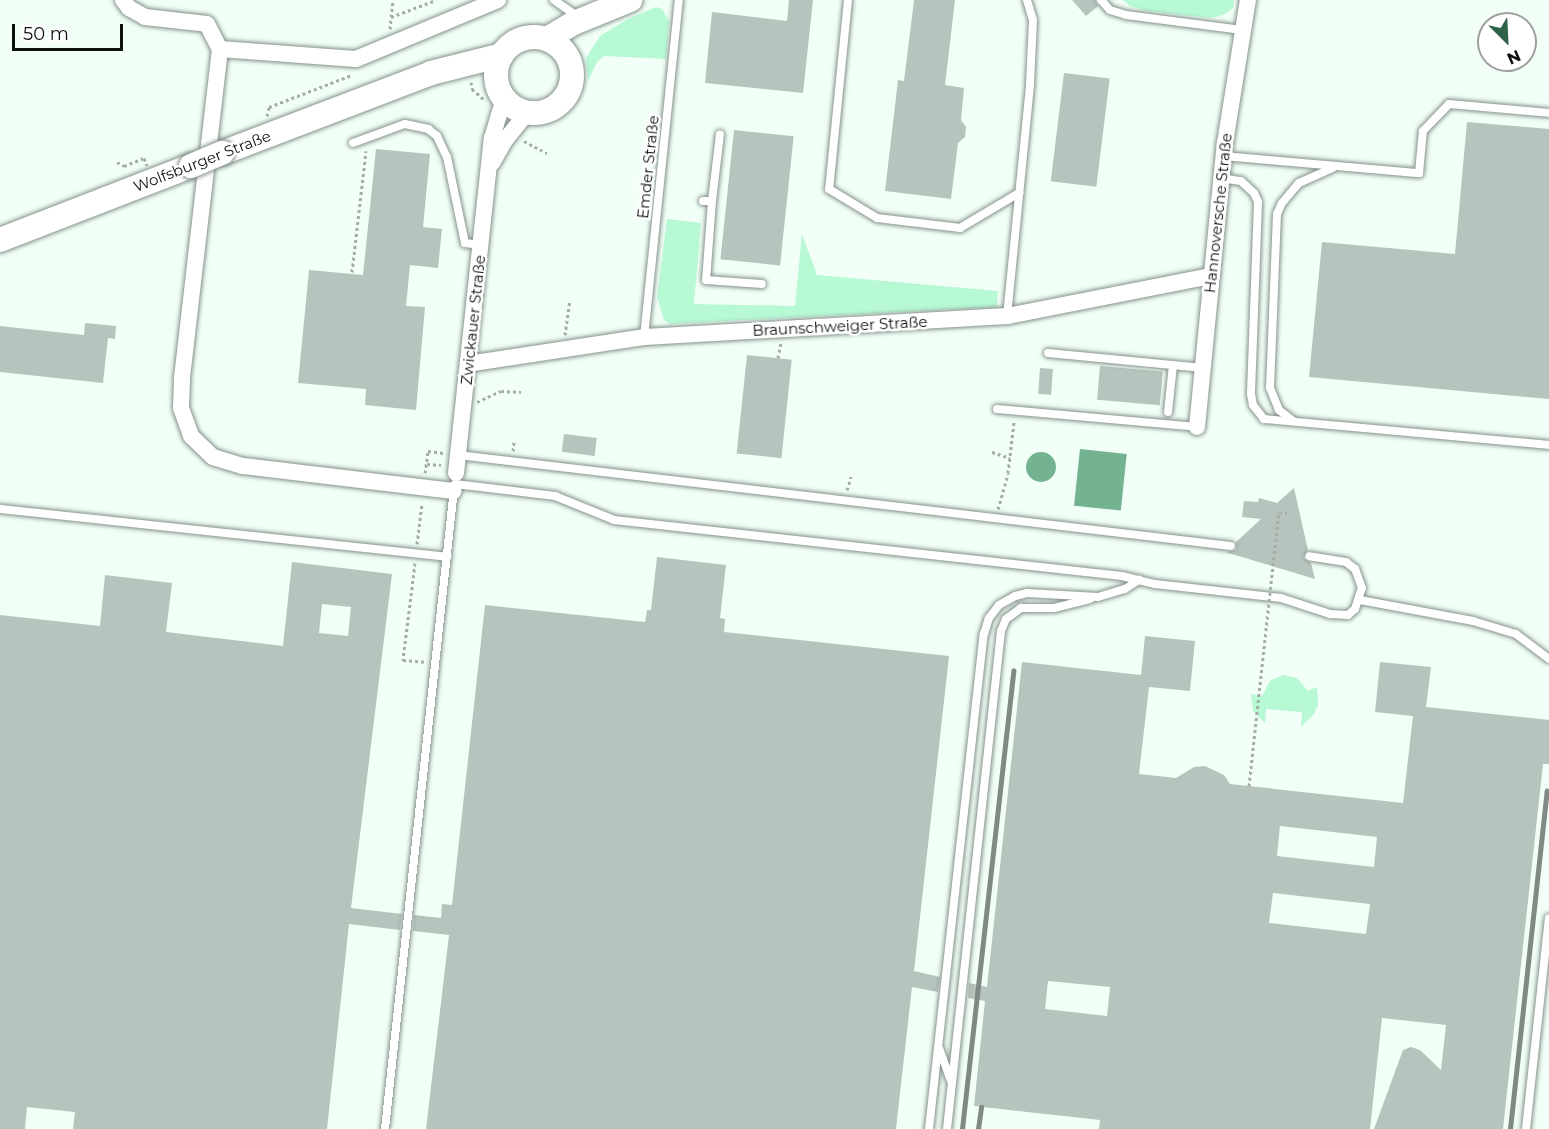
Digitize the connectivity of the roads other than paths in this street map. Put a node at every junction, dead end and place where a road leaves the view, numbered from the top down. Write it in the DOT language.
graph roads {
  1 [pos="123,0"];
  2 [pos="498,0"];
  3 [pos="554,0"];
  4 [pos="631,0"];
  5 [pos="679,0"];
  6 [pos="848,0"];
  7 [pos="1027,0"];
  8 [pos="1101,0"];
  9 [pos="1248,0"];
  10 [pos="583,19"];
  11 [pos="1242,30"];
  12 [pos="547,39"];
  13 [pos="220,49"];
  14 [pos="567,56"];
  15 [pos="500,76"];
  16 [pos="405,84"];
  17 [pos="528,112"];
  18 [pos="1549,113"];
  19 [pos="720,134"];
  20 [pos="353,143"];
  21 [pos="1223,156"];
  22 [pos="490,166"];
  23 [pos="1338,166"];
  24 [pos="1221,178"];
  25 [pos="1019,194"];
  26 [pos="0,240"];
  27 [pos="481,245"];
  28 [pos="1211,276"];
  29 [pos="762,284"];
  30 [pos="1006,316"];
  31 [pos="644,337"];
  32 [pos="1048,353"];
  33 [pos="468,364"];
  34 [pos="1173,365"];
  35 [pos="1203,368"];
  36 [pos="997,409"];
  37 [pos="1168,412"];
  38 [pos="1299,424"];
  39 [pos="1197,427"];
  40 [pos="1549,445"];
  41 [pos="458,455"];
  42 [pos="455,482"];
  43 [pos="0,509"];
  44 [pos="1232,546"];
  45 [pos="1310,556"];
  46 [pos="447,557"];
  47 [pos="1139,580"];
  48 [pos="1098,597"];
  49 [pos="1360,600"];
  50 [pos="1549,659"];
  51 [pos="1549,918"];
  52 [pos="938,1045"];
  53 [pos="952,1084"];
  54 [pos="385,1129"];
  55 [pos="929,1129"];
  56 [pos="947,1129"];
  57 [pos="1526,1129"];
  1 -- 13 [label="street"];
  2 -- 13 [label="street"];
  3 -- 10 [label="lane"];
  4 -- 10 [label="street"];
  4 -- 14 [label="street"];
  5 -- 31 [label="lane, Emder Straße"];
  6 -- 25 [label="lane"];
  7 -- 25 [label="lane"];
  8 -- 11 [label="lane"];
  9 -- 11 [label="street, Hannoversche Straße"];
  10 -- 12 [label="street"];
  11 -- 21 [label="street, Hannoversche Straße"];
  12 -- 14 [label="street"];
  12 -- 15 [label="street"];
  13 -- 42 [label="street"];
  14 -- 17 [label="street"];
  15 -- 16 [label="street, Wolfsburger Straße"];
  15 -- 16 [label="street, Wolfsburger Straße"];
  15 -- 17 [label="street"];
  15 -- 22 [label="street, Zwickauer Straße"];
  16 -- 26 [label="street, Wolfsburger Straße, bridge"];
  17 -- 22 [label="street, Zwickauer Straße"];
  18 -- 23 [label="lane"];
  19 -- 29 [label="lane"];
  20 -- 27 [label="lane"];
  21 -- 23 [label="lane"];
  21 -- 24 [label="street, Hannoversche Straße"];
  22 -- 27 [label="street, Zwickauer Straße"];
  23 -- 38 [label="lane"];
  24 -- 28 [label="street, Hannoversche Straße"];
  24 -- 38 [label="lane"];
  25 -- 30 [label="lane"];
  27 -- 33 [label="street, Zwickauer Straße"];
  28 -- 30 [label="street, Braunschweiger Straße"];
  28 -- 35 [label="street, Hannoversche Straße"];
  30 -- 31 [label="street, Braunschweiger Straße"];
  31 -- 33 [label="street, Braunschweiger Straße"];
  32 -- 34 [label="lane"];
  33 -- 41 [label="street, Zwickauer Straße"];
  34 -- 35 [label="lane"];
  34 -- 37 [label="lane"];
  35 -- 39 [label="street, Hannoversche Straße"];
  36 -- 39 [label="lane"];
  38 -- 40 [label="lane"];
  41 -- 42 [label="street, Zwickauer Straße"];
  41 -- 44 [label="lane"];
  42 -- 46 [label="lane"];
  42 -- 47 [label="lane"];
  43 -- 46 [label="lane"];
  45 -- 49 [label="lane"];
  46 -- 54 [label="lane"];
  47 -- 48 [label="lane"];
  47 -- 49 [label="lane"];
  48 -- 52 [label="lane"];
  48 -- 53 [label="lane"];
  49 -- 50 [label="lane"];
  51 -- 57 [label="lane"];
  52 -- 53 [label="lane"];
  52 -- 55 [label="lane"];
  53 -- 56 [label="lane"];
}
